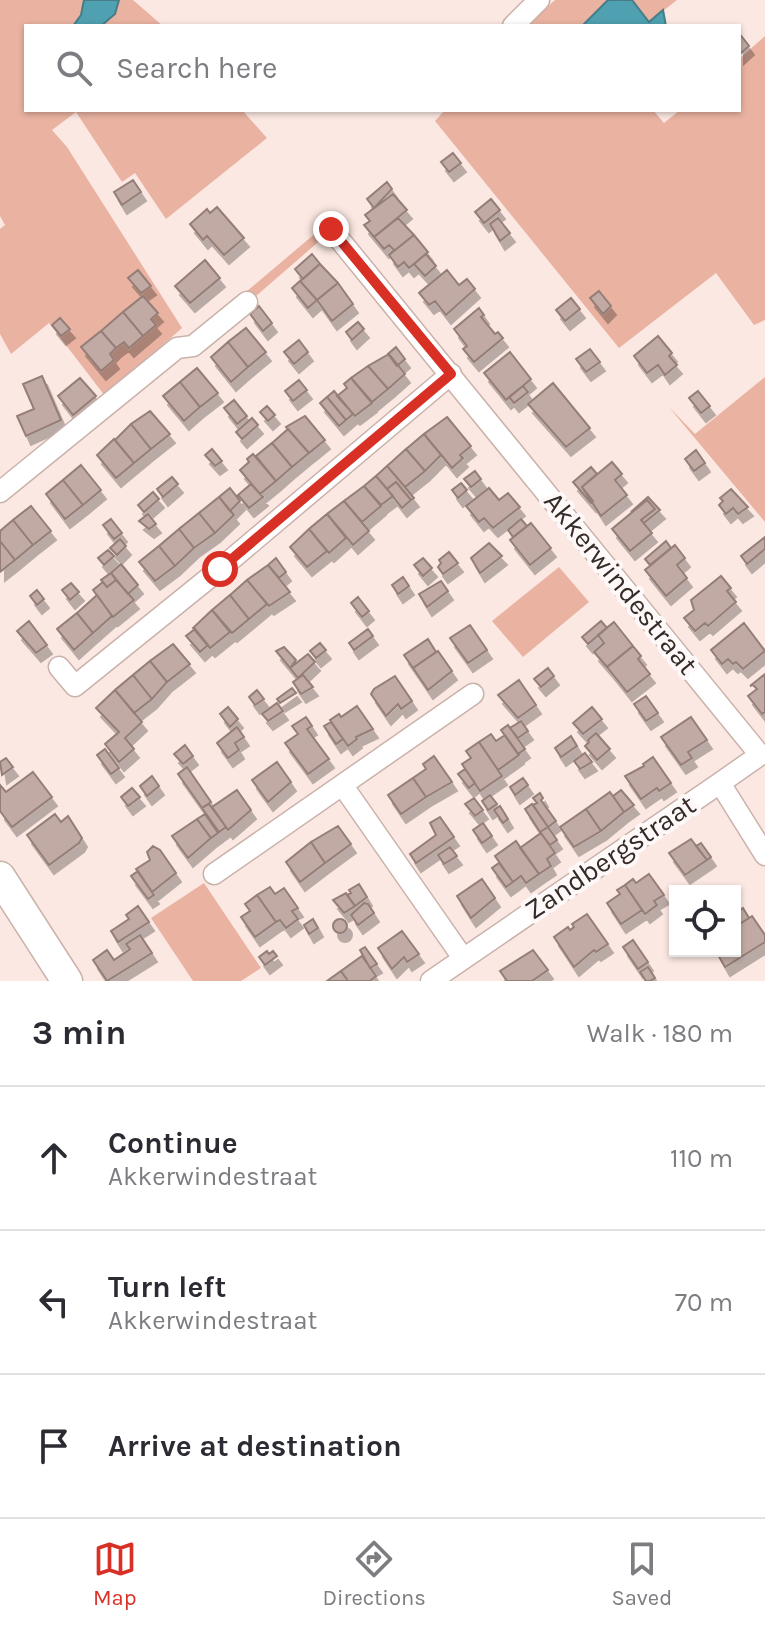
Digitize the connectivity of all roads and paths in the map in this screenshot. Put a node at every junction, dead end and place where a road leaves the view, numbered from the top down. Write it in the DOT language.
graph roads {
  1 [pos="539,0"];
  2 [pos="518,14"];
  3 [pos="331,229"];
  4 [pos="247,302"];
  5 [pos="451,374"];
  6 [pos="0,492"];
  7 [pos="59,667"];
  8 [pos="473,694"];
  9 [pos="762,758"];
  10 [pos="720,783"];
  11 [pos="343,786"];
  12 [pos="765,855"];
  13 [pos="214,874"];
  14 [pos="0,877"];
  15 [pos="463,958"];
  16 [pos="67,981"];
  17 [pos="431,981"];
  1 -- 2 [label="street"];
  3 -- 5 [label="street, Akkerwindestraat"];
  4 -- 6 [label="street"];
  5 -- 7 [label="street"];
  5 -- 9 [label="street, Akkerwindestraat"];
  8 -- 11 [label="street"];
  9 -- 10 [label="street, Akkerwindestraat"];
  10 -- 12 [label="street, Zandbergstraat"];
  10 -- 15 [label="street, Zandbergstraat"];
  11 -- 13 [label="street"];
  11 -- 15 [label="street"];
  14 -- 16 [label="street"];
  15 -- 17 [label="street, Zandbergstraat"];
}
